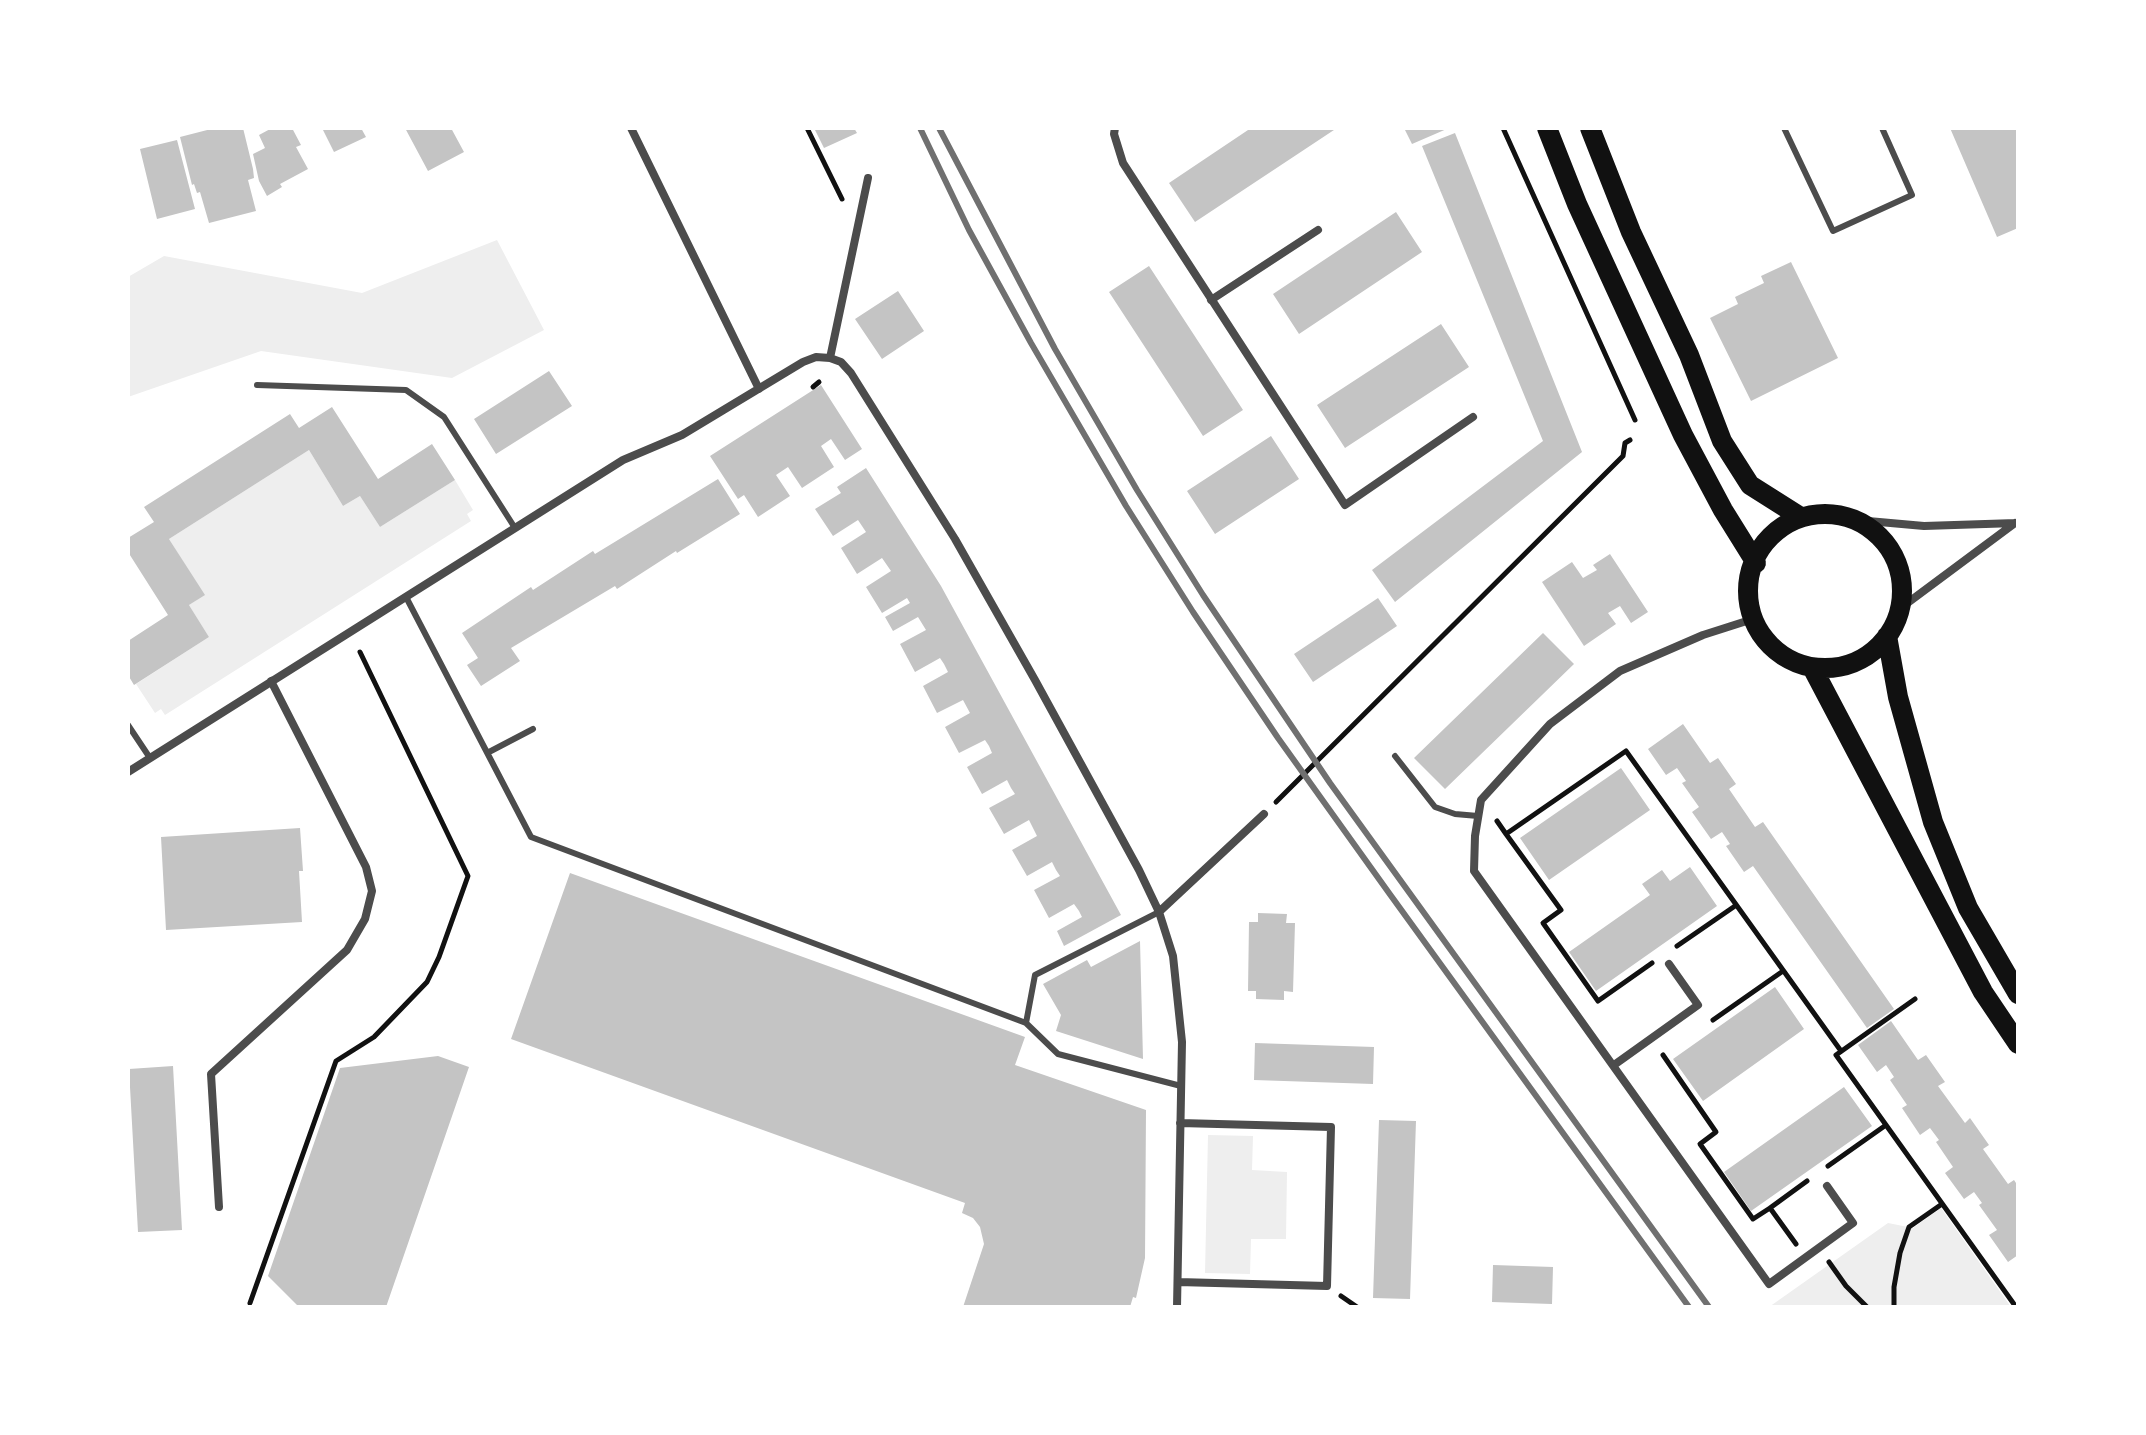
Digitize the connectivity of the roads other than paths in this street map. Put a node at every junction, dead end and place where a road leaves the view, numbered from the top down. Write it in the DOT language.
graph roads {
  1 [pos="631,128"];
  2 [pos="1115,128"];
  3 [pos="1547,128"];
  4 [pos="1590,128"];
  5 [pos="1784,128"];
  6 [pos="1882,128"];
  7 [pos="868,178"];
  8 [pos="1318,230"];
  9 [pos="1211,300"];
  10 [pos="830,358"];
  11 [pos="257,385"];
  12 [pos="759,389"];
  13 [pos="1473,417"];
  14 [pos="1799,516"];
  15 [pos="1857,520"];
  16 [pos="2017,522"];
  17 [pos="515,528"];
  18 [pos="1756,563"];
  19 [pos="406,597"];
  20 [pos="1898,610"];
  21 [pos="1753,619"];
  22 [pos="1887,636"];
  23 [pos="1813,669"];
  24 [pos="271,681"];
  25 [pos="128,725"];
  26 [pos="533,729"];
  27 [pos="489,752"];
  28 [pos="1395,756"];
  29 [pos="150,758"];
  30 [pos="128,772"];
  31 [pos="1264,814"];
  32 [pos="1478,816"];
  33 [pos="1159,912"];
  34 [pos="1669,964"];
  35 [pos="2018,994"];
  36 [pos="1026,1023"];
  37 [pos="2018,1044"];
  38 [pos="1614,1065"];
  39 [pos="1181,1086"];
  40 [pos="1180,1123"];
  41 [pos="1827,1186"];
  42 [pos="219,1207"];
  43 [pos="1178,1282"];
  44 [pos="1177,1307"];
  1 -- 12 [label="street"];
  2 -- 9 [label="street"];
  3 -- 18 [label="main road"];
  4 -- 14 [label="main road"];
  5 -- 6 [label="lane"];
  7 -- 10 [label="street"];
  8 -- 9 [label="street"];
  9 -- 13 [label="street"];
  10 -- 12 [label="street"];
  10 -- 33 [label="street"];
  11 -- 17 [label="lane"];
  12 -- 17 [label="street"];
  14 -- 15 [label="main road"];
  14 -- 18 [label="main road"];
  15 -- 16 [label="street"];
  15 -- 20 [label="main road"];
  16 -- 20 [label="street"];
  17 -- 19 [label="street"];
  18 -- 21 [label="main road"];
  19 -- 24 [label="street"];
  19 -- 27 [label="lane"];
  20 -- 22 [label="main road"];
  21 -- 23 [label="main road"];
  21 -- 32 [label="street"];
  22 -- 23 [label="main road"];
  22 -- 35 [label="main road"];
  23 -- 37 [label="main road"];
  24 -- 29 [label="street"];
  24 -- 42 [label="street"];
  25 -- 29 [label="lane"];
  26 -- 27 [label="lane"];
  27 -- 36 [label="lane"];
  28 -- 32 [label="lane"];
  29 -- 30 [label="street"];
  31 -- 33 [label="street"];
  32 -- 38 [label="street"];
  33 -- 36 [label="lane"];
  33 -- 39 [label="street"];
  34 -- 38 [label="street"];
  36 -- 39 [label="lane"];
  38 -- 41 [label="street"];
  39 -- 40 [label="street"];
  40 -- 43 [label="street"];
  40 -- 43 [label="street"];
  43 -- 44 [label="street"];
}
